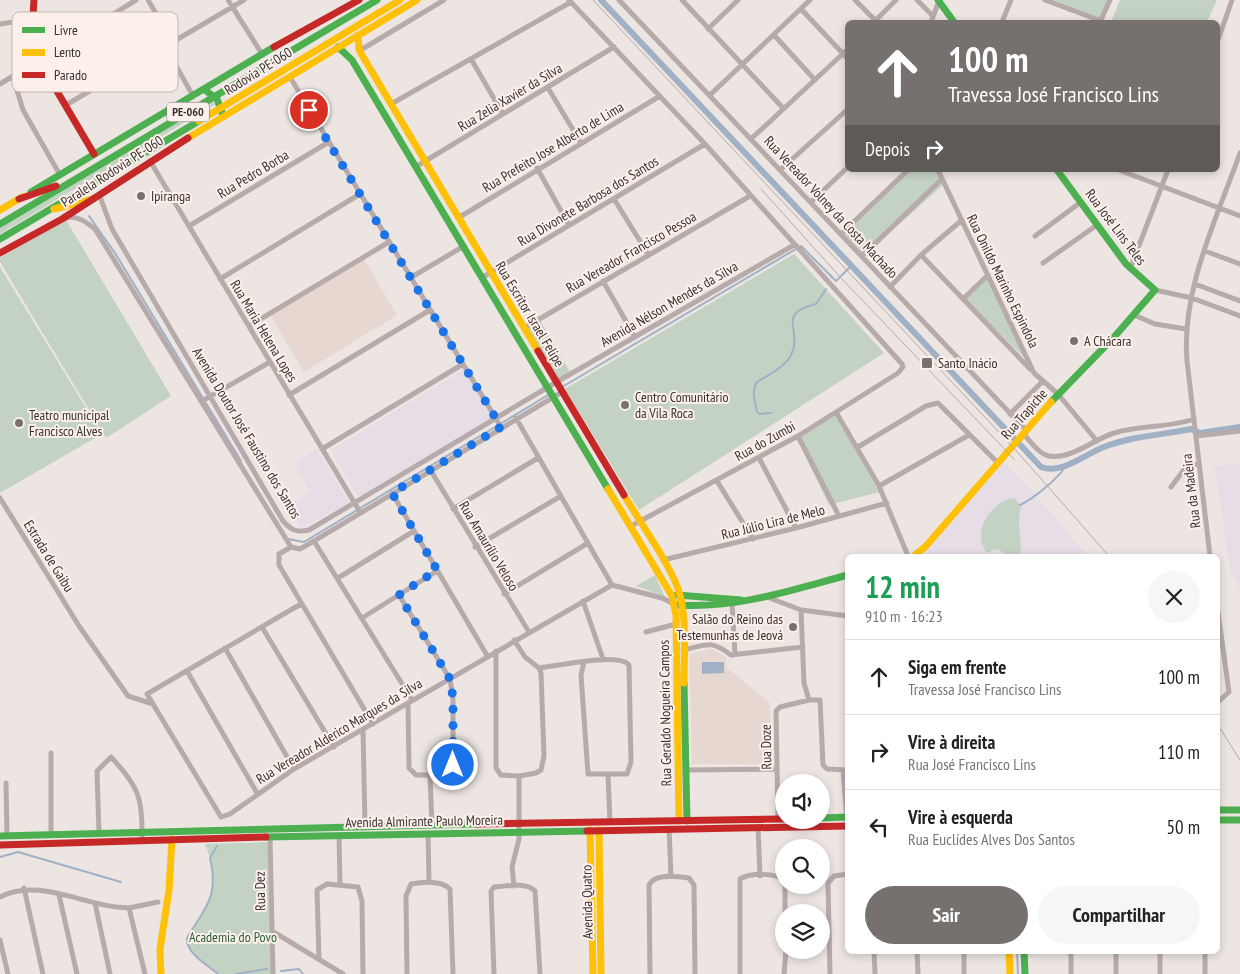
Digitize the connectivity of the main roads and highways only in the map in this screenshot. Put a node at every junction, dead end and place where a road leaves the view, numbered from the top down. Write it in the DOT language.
graph roads {
  1 [pos="359,0"];
  2 [pos="377,0"];
  3 [pos="400,0"];
  4 [pos="417,0"];
  5 [pos="939,1"];
  6 [pos="953,20"];
  7 [pos="358,35"];
  8 [pos="338,48"];
  9 [pos="205,90"];
  10 [pos="58,92"];
  11 [pos="215,96"];
  12 [pos="222,108"];
  13 [pos="221,118"];
  14 [pos="94,154"];
  15 [pos="1058,172"];
  16 [pos="73,180"];
  17 [pos="96,196"];
  18 [pos="19,199"];
  19 [pos="0,210"];
  20 [pos="44,212"];
  21 [pos="0,224"];
  22 [pos="0,238"];
  23 [pos="0,253"];
  24 [pos="1155,290"];
  25 [pos="916,554"];
  26 [pos="845,576"];
  27 [pos="680,594"];
  28 [pos="672,596"];
  29 [pos="732,601"];
  30 [pos="678,605"];
  31 [pos="681,708"];
  32 [pos="1220,810"];
  33 [pos="1240,810"];
  34 [pos="845,817"];
  35 [pos="830,818"];
  36 [pos="775,819"];
  37 [pos="1220,820"];
  38 [pos="1240,820"];
  39 [pos="679,821"];
  40 [pos="687,821"];
  41 [pos="845,826"];
  42 [pos="590,830"];
  43 [pos="599,830"];
  44 [pos="4,836"];
  45 [pos="172,839"];
  46 [pos="0,845"];
  47 [pos="1009,954"];
  48 [pos="1024,954"];
  49 [pos="161,974"];
  50 [pos="592,974"];
  51 [pos="601,974"];
  52 [pos="1010,974"];
  53 [pos="1025,974"];
  1 -- 9 [label="main road, Paralela Rodovia PE-060 / PE-060"];
  2 -- 11 [label="main road, Rodovia PE-060 / PE-060"];
  3 -- 12 [label="main road, Rodovia PE-060 / PE-060"];
  4 -- 7 [label="main road, Paralela Rodovia PE-060 / PE-060"];
  5 -- 6 [label="main road"];
  7 -- 8 [label="main road, Paralela Rodovia PE-060 / PE-060"];
  7 -- 27 [label="main road, Rua Escritor Israel Felipe"];
  8 -- 13 [label="main road, Paralela Rodovia PE-060 / PE-060"];
  8 -- 28 [label="main road, Rua Escritor Israel Felipe"];
  9 -- 11 [label="main road"];
  9 -- 14 [label="main road, Paralela Rodovia PE-060 / PE-060"];
  10 -- 14 [label="main road"];
  11 -- 12 [label="main road"];
  11 -- 16 [label="main road, Rodovia PE-060 / PE-060"];
  12 -- 13 [label="main road"];
  12 -- 20 [label="main road, Rodovia PE-060 / PE-060"];
  13 -- 17 [label="main road, Paralela Rodovia PE-060 / PE-060"];
  14 -- 18 [label="main road, Paralela Rodovia PE-060 / PE-060"];
  15 -- 24 [label="main road, Rua José Lins Teles"];
  16 -- 18 [label="main road"];
  16 -- 21 [label="main road, Rodovia PE-060 / PE-060"];
  17 -- 20 [label="main road"];
  17 -- 23 [label="main road, Paralela Rodovia PE-060 / PE-060"];
  18 -- 19 [label="main road, Paralela Rodovia PE-060 / PE-060"];
  20 -- 22 [label="main road, Rodovia PE-060 / PE-060"];
  24 -- 25 [label="main road, Rua Trapiche"];
  26 -- 29 [label="main road"];
  27 -- 28 [label="main road"];
  27 -- 29 [label="main road"];
  27 -- 30 [label="main road, Rua Escritor Israel Felipe"];
  28 -- 30 [label="main road, Rua Escritor Israel Felipe"];
  29 -- 30 [label="main road"];
  30 -- 31 [label="main road, Rua Geraldo Nogueira Campos"];
  30 -- 31 [label="main road, Rua Geraldo Nogueira Campos"];
  31 -- 39 [label="main road, Rua Geraldo Nogueira Campos"];
  31 -- 40 [label="main road, Rua Geraldo Nogueira Campos"];
  32 -- 33 [label="main road"];
  34 -- 35 [label="main road"];
  36 -- 40 [label="main road, Avenida Almirante Paulo Moreira"];
  37 -- 38 [label="main road"];
  39 -- 40 [label="main road, Avenida Almirante Paulo Moreira"];
  39 -- 44 [label="main road, Avenida Almirante Paulo Moreira"];
  41 -- 43 [label="main road, Avenida Almirante Paulo Moreira"];
  42 -- 43 [label="main road, Avenida Almirante Paulo Moreira"];
  42 -- 45 [label="main road, Avenida Almirante Paulo Moreira"];
  42 -- 50 [label="main road, Avenida Quatro"];
  43 -- 51 [label="main road, Avenida Quatro"];
  45 -- 46 [label="main road, Avenida Almirante Paulo Moreira"];
  45 -- 49 [label="main road"];
  47 -- 52 [label="main road"];
  48 -- 53 [label="main road"];
}
